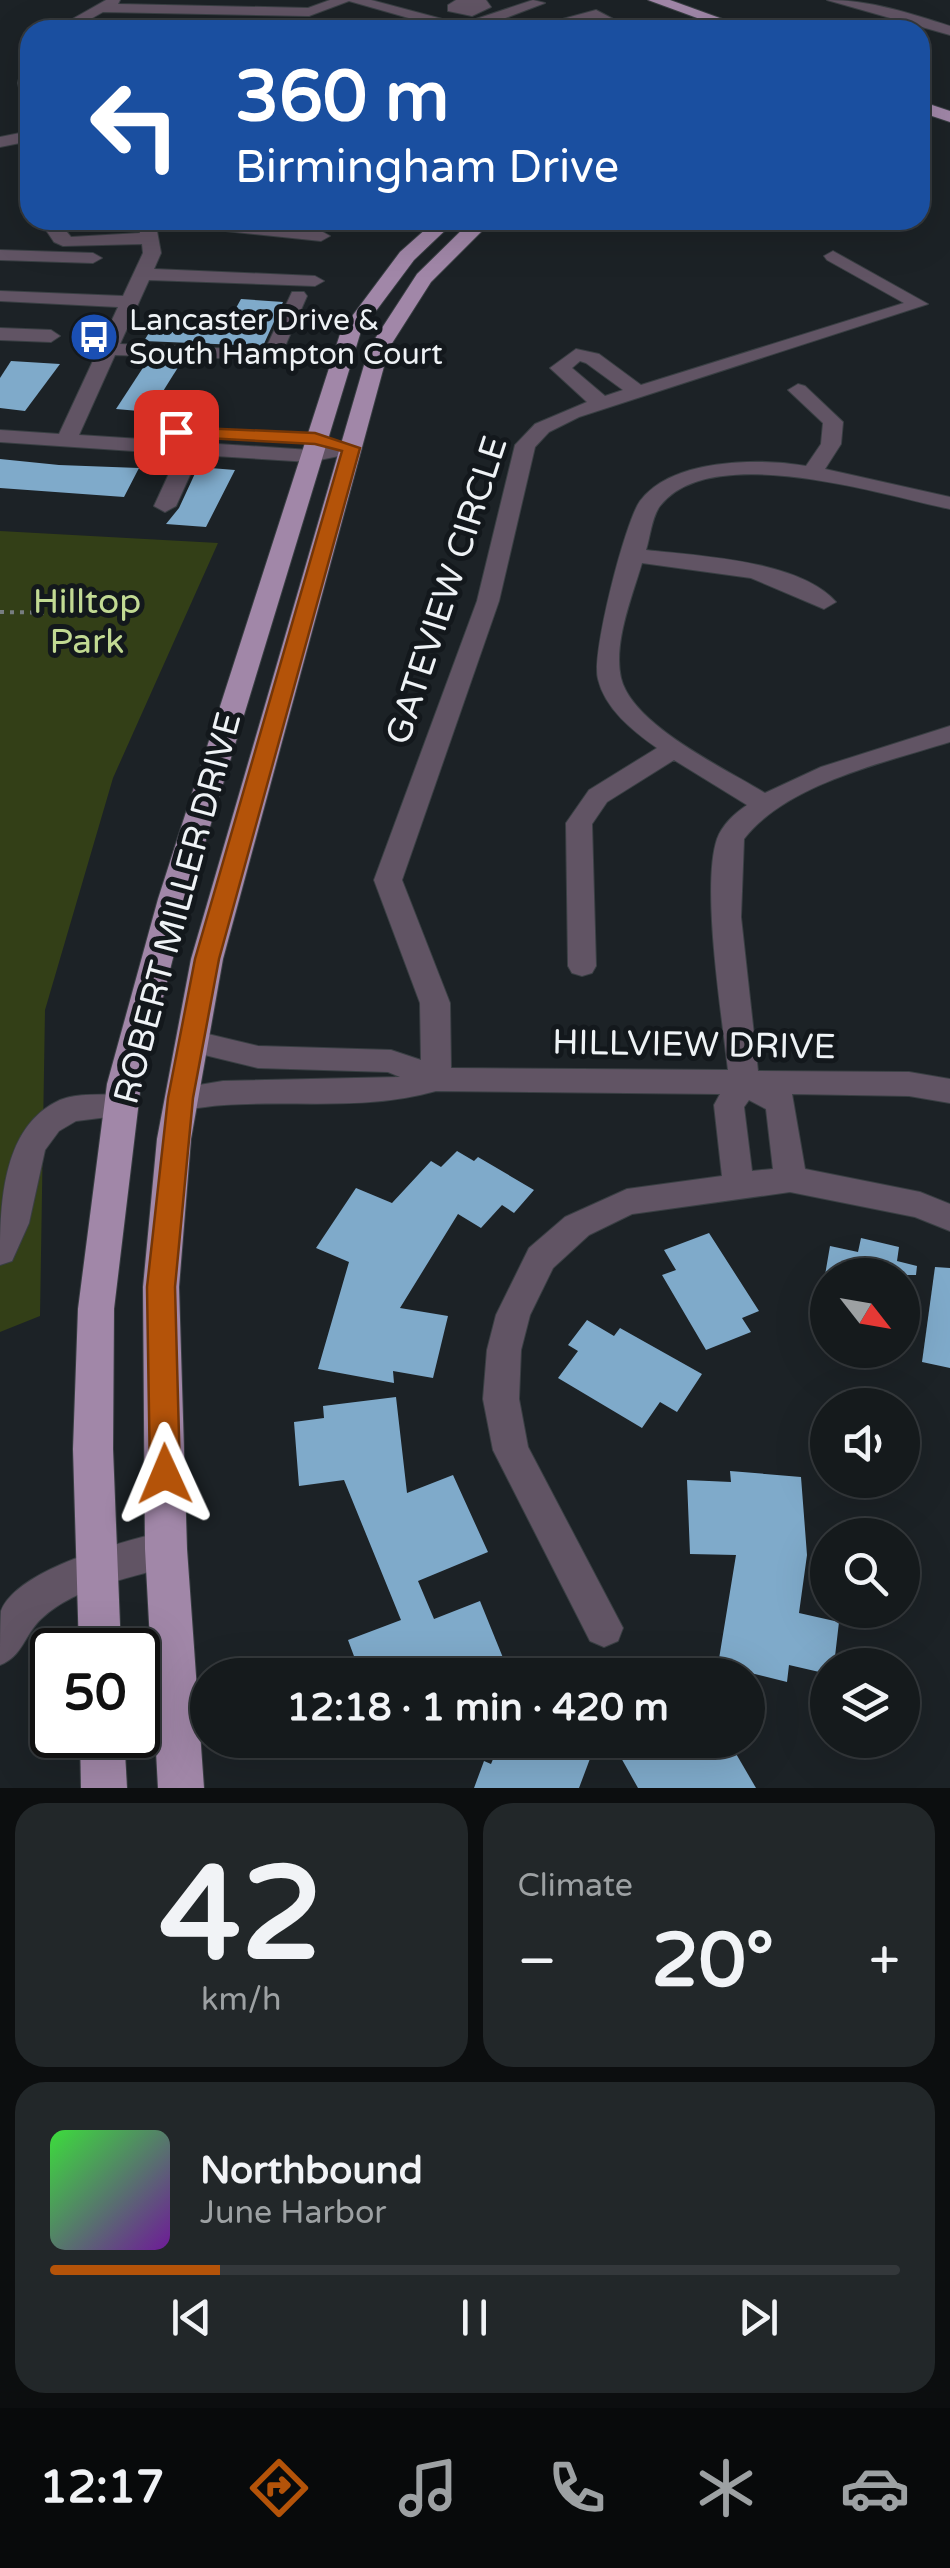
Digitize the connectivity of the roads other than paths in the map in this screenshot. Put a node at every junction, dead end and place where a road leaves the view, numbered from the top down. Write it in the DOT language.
graph roads {
  1 [pos="116,0"];
  2 [pos="343,0"];
  3 [pos="355,0"];
  4 [pos="394,0"];
  5 [pos="633,0"];
  6 [pos="655,0"];
  7 [pos="834,0"];
  8 [pos="538,4"];
  9 [pos="447,5"];
  10 [pos="377,6"];
  11 [pos="97,8"];
  12 [pos="77,20"];
  13 [pos="427,20"];
  14 [pos="490,20"];
  15 [pos="571,20"];
  16 [pos="608,20"];
  17 [pos="687,20"];
  18 [pos="715,20"];
  19 [pos="920,20"];
  20 [pos="55,230"];
  21 [pos="142,230"];
  22 [pos="148,230"];
  23 [pos="264,230"];
  24 [pos="436,230"];
  25 [pos="472,230"];
  26 [pos="321,236"];
  27 [pos="0,255"];
  28 [pos="832,256"];
  29 [pos="97,258"];
  30 [pos="143,274"];
  31 [pos="315,281"];
  32 [pos="0,296"];
  33 [pos="298,296"];
  34 [pos="130,302"];
  35 [pos="0,334"];
  36 [pos="51,336"];
  37 [pos="108,349"];
  38 [pos="798,390"];
  39 [pos="638,392"];
  40 [pos="601,404"];
  41 [pos="0,436"];
  42 [pos="66,440"];
  43 [pos="313,447"];
  44 [pos="352,448"];
  45 [pos="192,450"];
  46 [pos="812,472"];
  47 [pos="950,503"];
  48 [pos="165,506"];
  49 [pos="634,556"];
  50 [pos="824,602"];
  51 [pos="950,734"];
  52 [pos="675,748"];
  53 [pos="763,803"];
  54 [pos="582,966"];
  55 [pos="191,1041"];
  56 [pos="436,1078"];
  57 [pos="744,1083"];
  58 [pos="950,1091"];
  59 [pos="180,1098"];
  60 [pos="121,1106"];
  61 [pos="790,1179"];
  62 [pos="740,1186"];
  63 [pos="950,1218"];
  64 [pos="0,1250"];
  65 [pos="166,1549"];
  66 [pos="97,1566"];
  67 [pos="99,1628"];
  68 [pos="604,1628"];
  69 [pos="0,1646"];
  70 [pos="103,1758"];
  71 [pos="104,1788"];
  72 [pos="181,1788"];
  1 -- 11 [label="street"];
  2 -- 11 [label="street"];
  3 -- 10 [label="street"];
  4 -- 10 [label="street"];
  5 -- 17 [label="main road"];
  6 -- 18 [label="main road"];
  7 -- 19 [label="street"];
  8 -- 14 [label="street"];
  9 -- 14 [label="street"];
  10 -- 13 [label="street"];
  11 -- 12 [label="street"];
  15 -- 16 [label="street"];
  20 -- 21 [label="street"];
  22 -- 30 [label="street"];
  23 -- 26 [label="street"];
  24 -- 43 [label="main road, ROBERT MILLER DRIVE"];
  25 -- 44 [label="main road, ROBERT MILLER DRIVE"];
  27 -- 29 [label="street"];
  28 -- 39 [label="street, GATEVIEW CIRCLE"];
  30 -- 31 [label="street"];
  30 -- 34 [label="street"];
  32 -- 34 [label="street"];
  33 -- 37 [label="street"];
  34 -- 37 [label="street"];
  35 -- 36 [label="street"];
  37 -- 42 [label="street"];
  38 -- 46 [label="street"];
  39 -- 40 [label="street, GATEVIEW CIRCLE"];
  39 -- 40 [label="street"];
  40 -- 56 [label="street, GATEVIEW CIRCLE"];
  41 -- 42 [label="street"];
  42 -- 43 [label="street"];
  42 -- 45 [label="street"];
  43 -- 44 [label="street"];
  43 -- 45 [label="street"];
  43 -- 60 [label="main road, ROBERT MILLER DRIVE"];
  44 -- 55 [label="main road, ROBERT MILLER DRIVE"];
  45 -- 48 [label="street"];
  46 -- 47 [label="street"];
  46 -- 49 [label="street"];
  49 -- 50 [label="street"];
  49 -- 52 [label="street"];
  51 -- 53 [label="street"];
  52 -- 53 [label="street"];
  52 -- 54 [label="street"];
  53 -- 57 [label="street"];
  55 -- 56 [label="street"];
  55 -- 59 [label="main road, ROBERT MILLER DRIVE"];
  56 -- 57 [label="street, HILLVIEW DRIVE"];
  56 -- 59 [label="street"];
  57 -- 58 [label="street, HILLVIEW DRIVE"];
  57 -- 61 [label="street"];
  57 -- 62 [label="street"];
  59 -- 65 [label="main road, ROBERT MILLER DRIVE"];
  60 -- 64 [label="street"];
  60 -- 66 [label="main road, ROBERT MILLER DRIVE"];
  61 -- 62 [label="street"];
  61 -- 63 [label="street"];
  62 -- 68 [label="street"];
  65 -- 66 [label="street"];
  65 -- 72 [label="main road, ROBERT MILLER DRIVE"];
  66 -- 67 [label="main road, ROBERT MILLER DRIVE"];
  66 -- 69 [label="street"];
  70 -- 71 [label="main road"];
}
